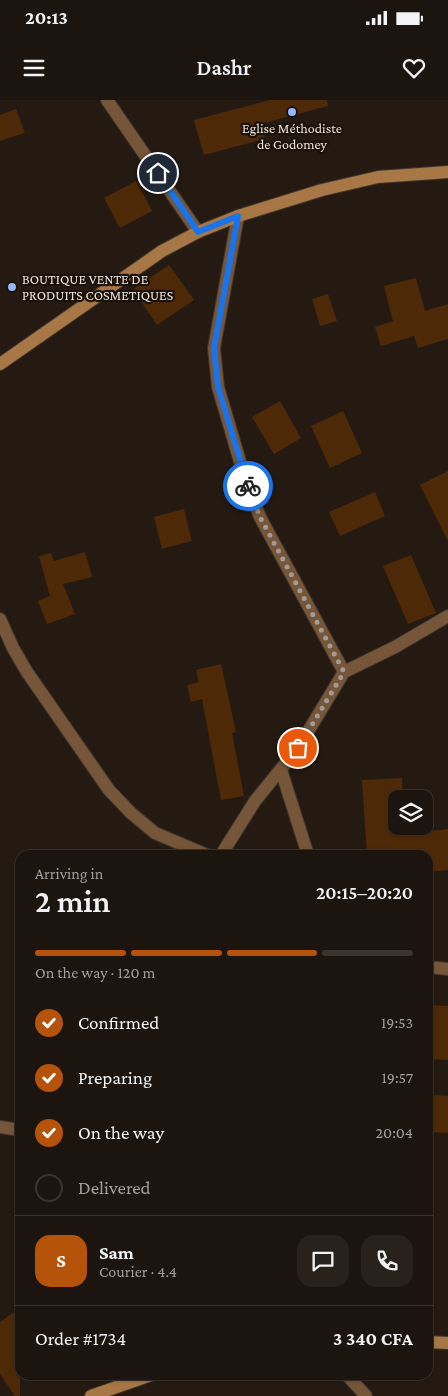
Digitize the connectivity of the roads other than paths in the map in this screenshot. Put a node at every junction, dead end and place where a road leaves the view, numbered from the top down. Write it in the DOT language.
graph roads {
  1 [pos="107,100"];
  2 [pos="448,172"];
  3 [pos="238,216"];
  4 [pos="198,232"];
  5 [pos="0,364"];
  6 [pos="448,616"];
  7 [pos="0,619"];
  8 [pos="344,672"];
  9 [pos="281,770"];
  10 [pos="195,850"];
  11 [pos="224,850"];
  12 [pos="306,850"];
  13 [pos="433,967"];
  14 [pos="448,968"];
  15 [pos="0,1126"];
  16 [pos="15,1129"];
  17 [pos="433,1342"];
  18 [pos="448,1343"];
  19 [pos="137,1380"];
  20 [pos="352,1380"];
  21 [pos="91,1396"];
  22 [pos="366,1396"];
  1 -- 4 [label="street"];
  2 -- 3 [label="street"];
  3 -- 4 [label="street"];
  3 -- 8 [label="street"];
  4 -- 5 [label="street"];
  6 -- 8 [label="street"];
  7 -- 10 [label="street"];
  8 -- 9 [label="street"];
  9 -- 11 [label="street"];
  9 -- 12 [label="street"];
  13 -- 14 [label="street"];
  15 -- 16 [label="street"];
  17 -- 18 [label="street"];
  19 -- 21 [label="street"];
  20 -- 22 [label="street"];
}
